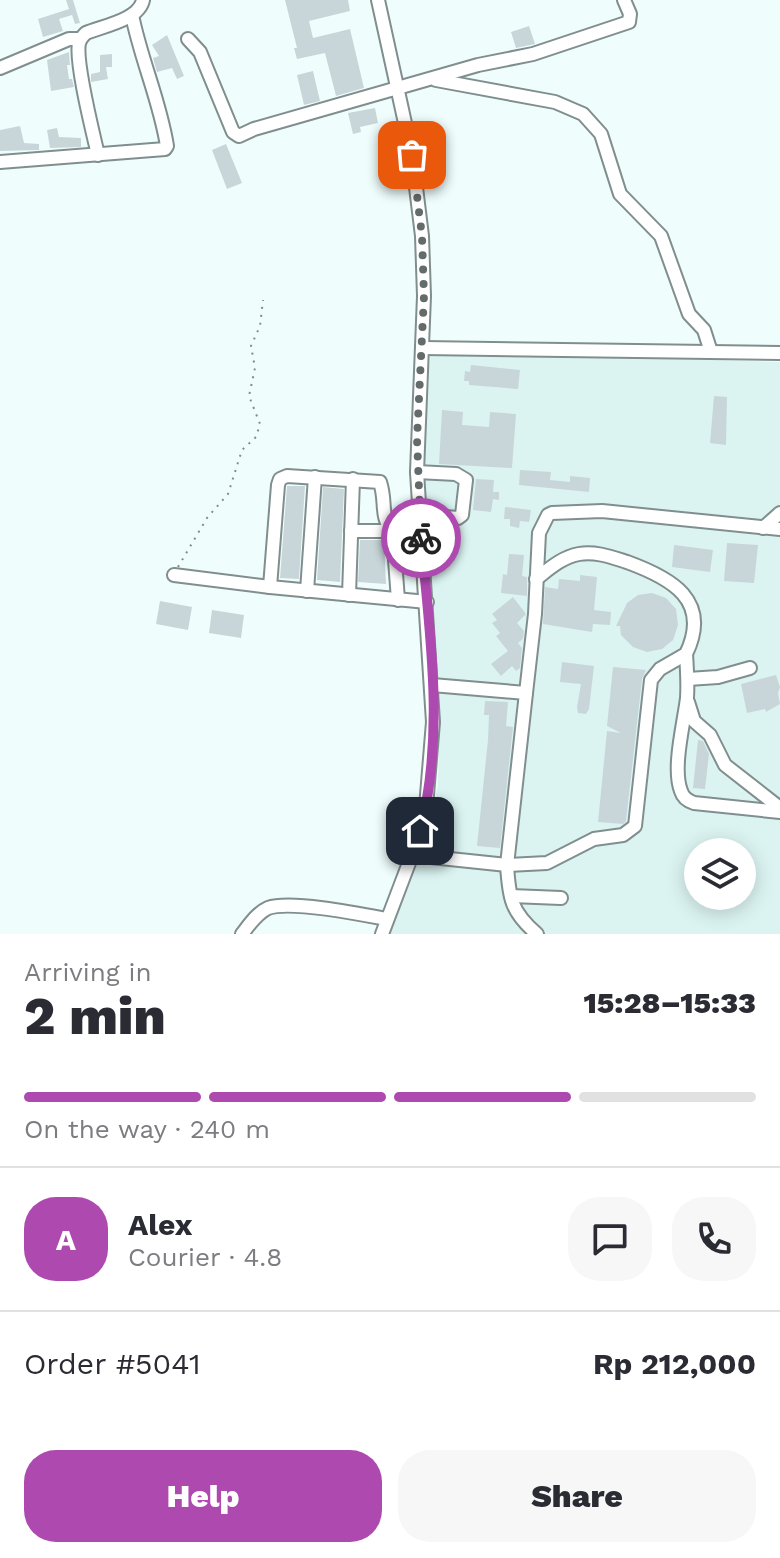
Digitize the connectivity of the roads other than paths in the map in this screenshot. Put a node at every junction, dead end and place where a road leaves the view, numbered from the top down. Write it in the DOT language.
graph roads {
  1 [pos="143,0"];
  2 [pos="378,0"];
  3 [pos="624,0"];
  4 [pos="132,15"];
  5 [pos="80,39"];
  6 [pos="188,39"];
  7 [pos="0,68"];
  8 [pos="430,79"];
  9 [pos="397,87"];
  10 [pos="98,155"];
  11 [pos="0,162"];
  12 [pos="423,348"];
  13 [pos="711,352"];
  14 [pos="780,353"];
  15 [pos="417,472"];
  16 [pos="315,477"];
  17 [pos="353,479"];
  18 [pos="780,513"];
  19 [pos="420,515"];
  20 [pos="763,528"];
  21 [pos="780,529"];
  22 [pos="351,531"];
  23 [pos="392,532"];
  24 [pos="420,532"];
  25 [pos="174,575"];
  26 [pos="536,579"];
  27 [pos="270,587"];
  28 [pos="307,591"];
  29 [pos="349,595"];
  30 [pos="398,600"];
  31 [pos="427,602"];
  32 [pos="686,654"];
  33 [pos="750,668"];
  34 [pos="688,679"];
  35 [pos="432,685"];
  36 [pos="526,693"];
  37 [pos="687,696"];
  38 [pos="780,810"];
  39 [pos="412,855"];
  40 [pos="507,865"];
  41 [pos="511,896"];
  42 [pos="561,898"];
  43 [pos="386,919"];
  44 [pos="242,934"];
  45 [pos="382,934"];
  46 [pos="537,934"];
  1 -- 4 [label="street"];
  2 -- 9 [label="street"];
  3 -- 8 [label="street"];
  4 -- 5 [label="street"];
  4 -- 10 [label="street"];
  5 -- 7 [label="street"];
  5 -- 10 [label="street"];
  6 -- 9 [label="street"];
  8 -- 9 [label="street"];
  8 -- 13 [label="street"];
  9 -- 12 [label="street"];
  10 -- 11 [label="street"];
  12 -- 13 [label="street"];
  12 -- 15 [label="street"];
  13 -- 14 [label="street"];
  15 -- 19 [label="street"];
  15 -- 19 [label="street"];
  16 -- 17 [label="street"];
  16 -- 27 [label="street"];
  16 -- 28 [label="street"];
  17 -- 22 [label="street"];
  17 -- 23 [label="street"];
  18 -- 20 [label="street"];
  19 -- 24 [label="street"];
  20 -- 21 [label="street"];
  20 -- 26 [label="street"];
  22 -- 23 [label="street"];
  22 -- 29 [label="street"];
  23 -- 24 [label="street"];
  23 -- 30 [label="street"];
  24 -- 31 [label="street"];
  25 -- 27 [label="street"];
  26 -- 32 [label="street"];
  26 -- 36 [label="street"];
  27 -- 28 [label="street"];
  28 -- 29 [label="street"];
  29 -- 30 [label="street"];
  30 -- 31 [label="street"];
  31 -- 35 [label="street"];
  32 -- 34 [label="street"];
  32 -- 40 [label="street"];
  33 -- 34 [label="street"];
  34 -- 37 [label="street"];
  35 -- 36 [label="street"];
  35 -- 39 [label="street"];
  36 -- 40 [label="street"];
  37 -- 38 [label="street"];
  37 -- 38 [label="street"];
  39 -- 40 [label="street"];
  39 -- 43 [label="street"];
  40 -- 41 [label="street"];
  41 -- 42 [label="street"];
  41 -- 46 [label="street"];
  43 -- 44 [label="street"];
  43 -- 45 [label="street"];
}
